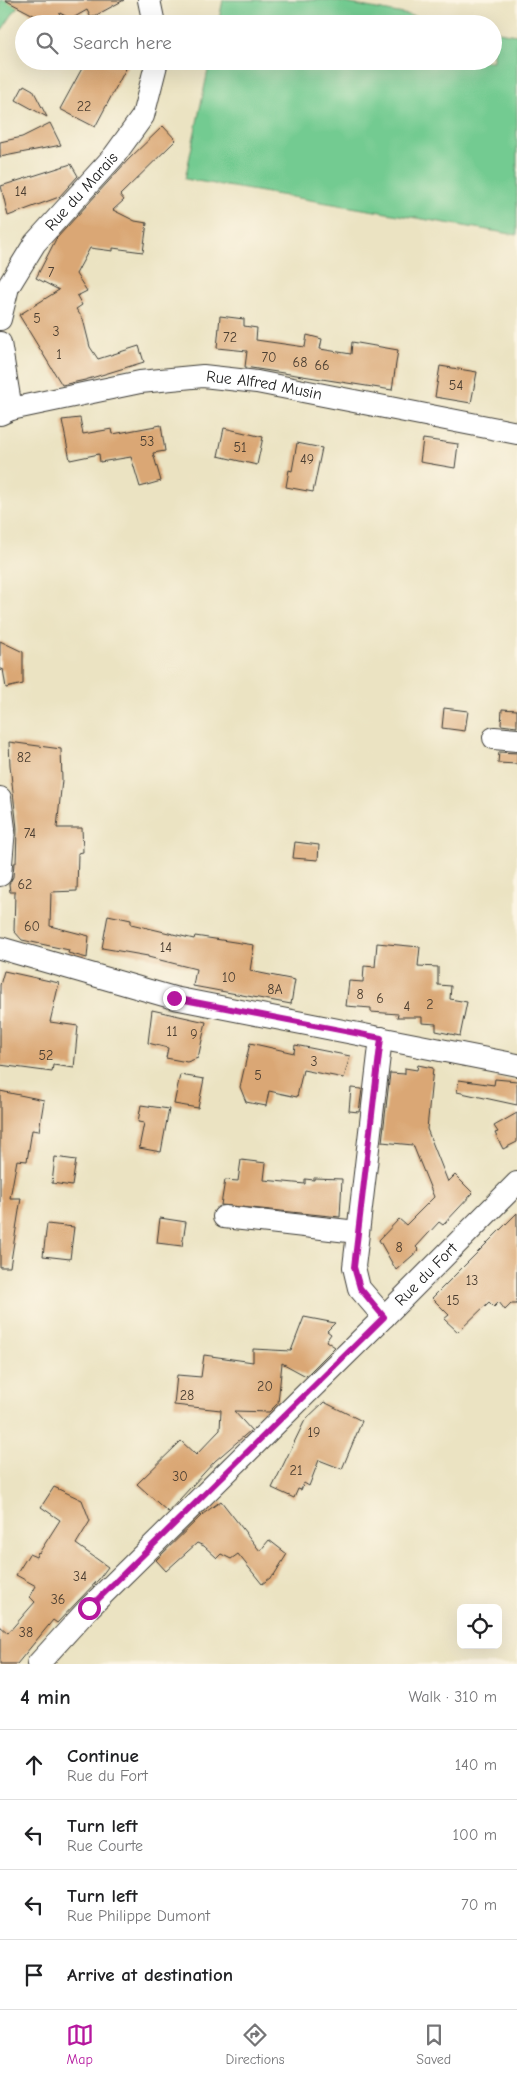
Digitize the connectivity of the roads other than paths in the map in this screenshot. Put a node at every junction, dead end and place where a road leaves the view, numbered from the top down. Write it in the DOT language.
graph roads {
  1 [pos="149,0"];
  2 [pos="152,15"];
  3 [pos="155,70"];
  4 [pos="0,319"];
  5 [pos="0,344"];
  6 [pos="6,411"];
  7 [pos="517,433"];
  8 [pos="494,738"];
  9 [pos="517,740"];
  10 [pos="0,798"];
  11 [pos="0,875"];
  12 [pos="0,948"];
  13 [pos="381,1038"];
  14 [pos="517,1065"];
  15 [pos="517,1183"];
  16 [pos="224,1217"];
  17 [pos="357,1232"];
  18 [pos="384,1317"];
  19 [pos="38,1664"];
  1 -- 2 [label="street"];
  3 -- 4 [label="street, Rue du Marais"];
  5 -- 6 [label="street"];
  6 -- 7 [label="street, Rue Alfred Musin"];
  8 -- 9 [label="street"];
  10 -- 11 [label="street"];
  12 -- 13 [label="street"];
  13 -- 14 [label="street"];
  13 -- 17 [label="street"];
  15 -- 18 [label="street, Rue du Fort"];
  16 -- 17 [label="street"];
  17 -- 18 [label="street"];
  18 -- 19 [label="street, Rue du Fort"];
}
